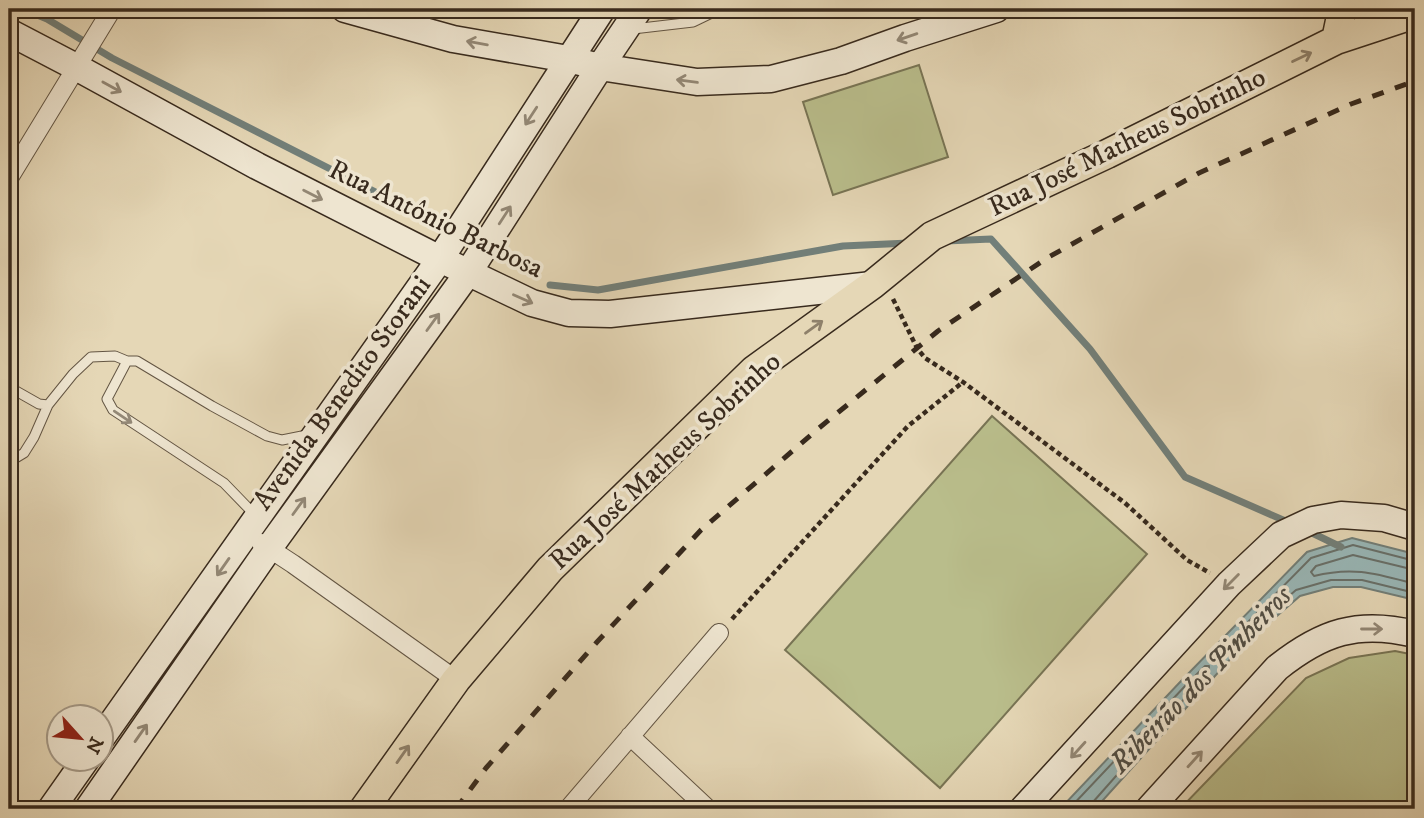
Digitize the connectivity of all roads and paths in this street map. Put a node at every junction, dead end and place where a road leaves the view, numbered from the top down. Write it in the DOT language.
graph roads {
  1 [pos="112,9"];
  2 [pos="345,9"];
  3 [pos="602,9"];
  4 [pos="720,9"];
  5 [pos="996,9"];
  6 [pos="1340,9"];
  7 [pos="1415,14"];
  8 [pos="632,19"];
  9 [pos="9,32"];
  10 [pos="1336,40"];
  11 [pos="568,59"];
  12 [pos="76,67"];
  13 [pos="600,67"];
  14 [pos="9,178"];
  15 [pos="440,259"];
  16 [pos="468,273"];
  17 [pos="877,281"];
  18 [pos="127,361"];
  19 [pos="963,382"];
  20 [pos="9,387"];
  21 [pos="48,405"];
  22 [pos="316,434"];
  23 [pos="9,457"];
  24 [pos="252,525"];
  25 [pos="1415,527"];
  26 [pos="269,548"];
  27 [pos="1229,584"];
  28 [pos="719,633"];
  29 [pos="1415,634"];
  30 [pos="456,680"];
  31 [pos="116,717"];
  32 [pos="630,736"];
  33 [pos="77,772"];
  34 [pos="51,809"];
  35 [pos="88,809"];
  36 [pos="363,809"];
  37 [pos="568,809"];
  38 [pos="708,809"];
  39 [pos="1023,809"];
  40 [pos="1149,809"];
  1 -- 12 [label="street"];
  11 -- 2 [label="street, one-way"];
  3 -- 11 [label="street, Avenida Benedito Storani"];
  4 -- 8 [label="lane"];
  5 -- 13 [label="street, one-way"];
  6 -- 10 [label="main road"];
  7 -- 10 [label="main road, Rua José Matheus Sobrinho"];
  8 -- 13 [label="street, Avenida Benedito Storani"];
  9 -- 12 [label="street, Rua Antônio Barbosa"];
  17 -- 10 [label="main road, Rua José Matheus Sobrinho, one-way"];
  11 -- 13 [label="street"];
  11 -- 15 [label="street, Avenida Benedito Storani, one-way"];
  12 -- 14 [label="street"];
  12 -- 15 [label="street, Rua Antônio Barbosa, one-way"];
  16 -- 13 [label="street, Avenida Benedito Storani, one-way"];
  15 -- 16 [label="street, Rua Antônio Barbosa"];
  15 -- 22 [label="street, Avenida Benedito Storani"];
  16 -- 17 [label="street, Rua Antônio Barbosa, one-way"];
  26 -- 16 [label="street, Avenida Benedito Storani, one-way"];
  17 -- 19 [label="path"];
  30 -- 17 [label="main road, Rua José Matheus Sobrinho, one-way"];
  18 -- 21 [label="lane"];
  18 -- 22 [label="lane"];
  18 -- 24 [label="lane, one-way"];
  19 -- 27 [label="path"];
  19 -- 28 [label="path"];
  20 -- 21 [label="lane"];
  21 -- 23 [label="lane"];
  22 -- 24 [label="street, Avenida Benedito Storani"];
  24 -- 26 [label="street"];
  24 -- 31 [label="street, Avenida Benedito Storani, one-way"];
  25 -- 27 [label="street, one-way"];
  26 -- 30 [label="street"];
  35 -- 26 [label="street, Avenida Benedito Storani, one-way"];
  27 -- 39 [label="street, one-way"];
  28 -- 32 [label="street"];
  40 -- 29 [label="street, one-way"];
  36 -- 30 [label="main road, Rua José Matheus Sobrinho, one-way"];
  32 -- 37 [label="street"];
  32 -- 38 [label="street"];
  33 -- 34 [label="street"];
}
